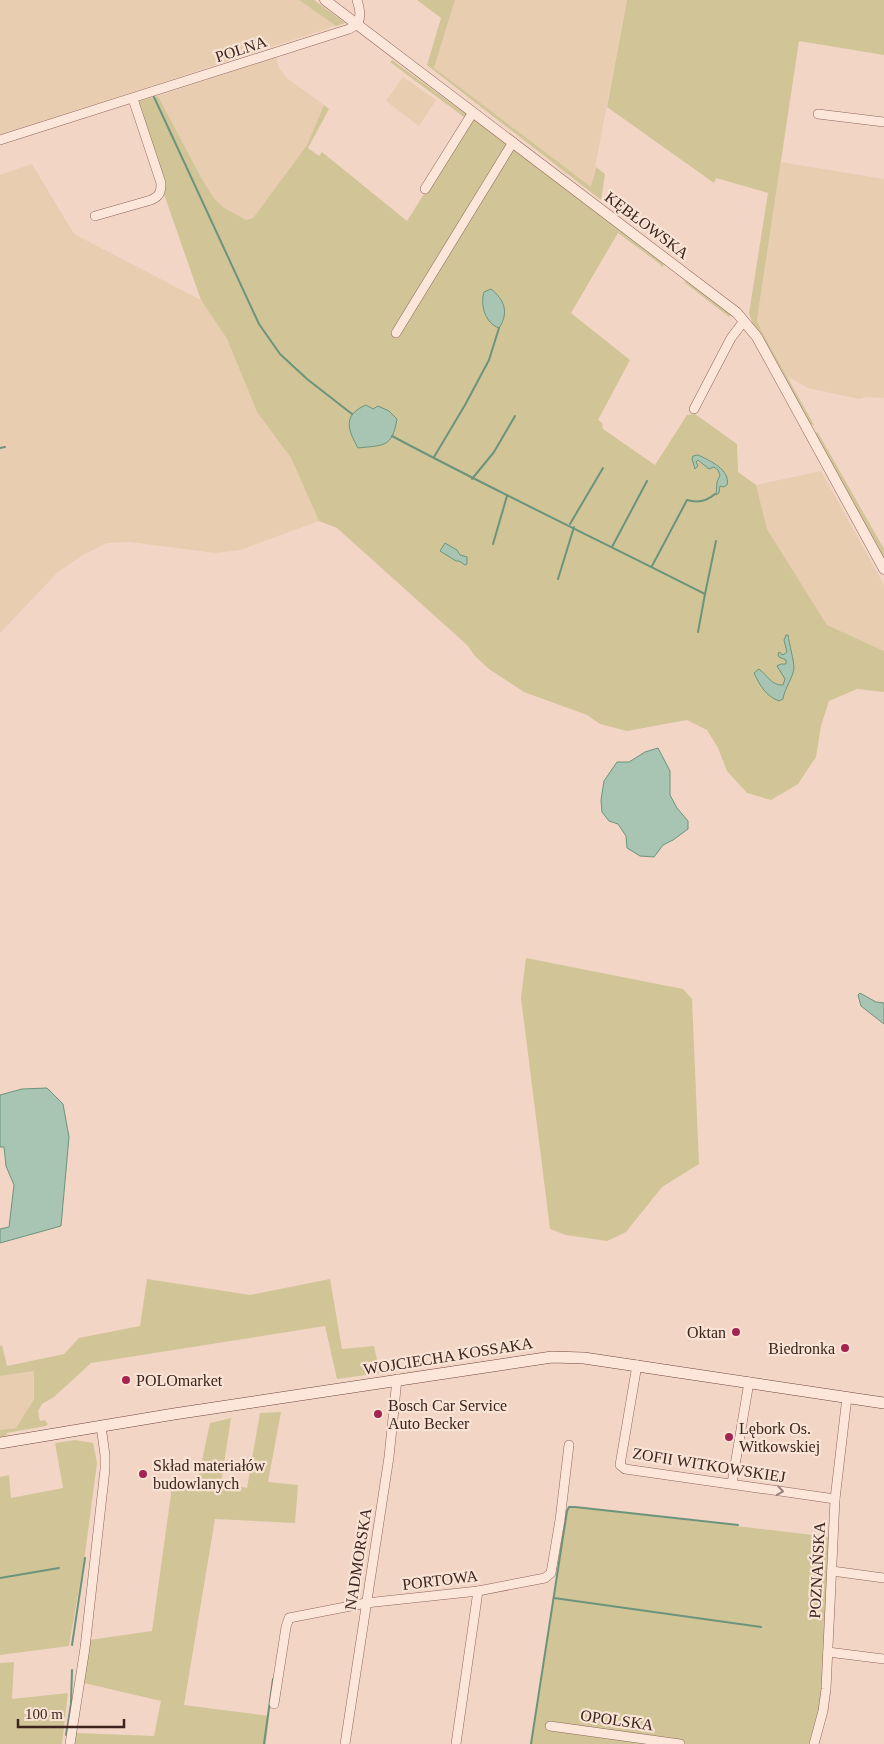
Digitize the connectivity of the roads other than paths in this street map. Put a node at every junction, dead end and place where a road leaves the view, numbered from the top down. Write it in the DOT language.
graph roads {
  1 [pos="326,0"];
  2 [pos="357,0"];
  3 [pos="358,24"];
  4 [pos="134,99"];
  5 [pos="818,114"];
  6 [pos="470,118"];
  7 [pos="884,122"];
  8 [pos="0,140"];
  9 [pos="513,142"];
  10 [pos="425,189"];
  11 [pos="95,216"];
  12 [pos="744,321"];
  13 [pos="396,333"];
  14 [pos="694,409"];
  15 [pos="884,569"];
  16 [pos="637,1365"];
  17 [pos="397,1379"];
  18 [pos="749,1382"];
  19 [pos="847,1397"];
  20 [pos="884,1403"];
  21 [pos="100,1426"];
  22 [pos="0,1443"];
  23 [pos="569,1445"];
  24 [pos="732,1483"];
  25 [pos="835,1499"];
  26 [pos="832,1571"];
  27 [pos="884,1578"];
  28 [pos="478,1591"];
  29 [pos="366,1603"];
  30 [pos="828,1652"];
  31 [pos="884,1659"];
  32 [pos="274,1704"];
  33 [pos="550,1726"];
  34 [pos="70,1744"];
  35 [pos="345,1744"];
  36 [pos="456,1744"];
  37 [pos="680,1744"];
  38 [pos="814,1744"];
  1 -- 3 [label="street, KĘBŁOWSKA"];
  2 -- 3 [label="street"];
  3 -- 4 [label="street, POLNA"];
  3 -- 9 [label="street, KĘBŁOWSKA"];
  4 -- 8 [label="street, POLNA"];
  4 -- 11 [label="street"];
  5 -- 7 [label="street"];
  6 -- 10 [label="street"];
  9 -- 12 [label="street, KĘBŁOWSKA"];
  9 -- 13 [label="street"];
  12 -- 14 [label="street"];
  12 -- 15 [label="street, KĘBŁOWSKA"];
  16 -- 17 [label="main road, WOJCIECHA KOSSAKA"];
  16 -- 18 [label="main road, WOJCIECHA KOSSAKA"];
  16 -- 24 [label="street, ZOFII WITKOWSKIEJ"];
  17 -- 21 [label="main road, WOJCIECHA KOSSAKA"];
  17 -- 29 [label="street, NADMORSKA"];
  18 -- 19 [label="main road, WOJCIECHA KOSSAKA"];
  18 -- 24 [label="street"];
  19 -- 20 [label="main road, WOJCIECHA KOSSAKA"];
  19 -- 25 [label="street, POZNAŃSKA"];
  21 -- 22 [label="main road, WOJCIECHA KOSSAKA"];
  21 -- 34 [label="street"];
  23 -- 28 [label="street, PORTOWA"];
  24 -- 25 [label="street, ZOFII WITKOWSKIEJ, one-way"];
  25 -- 26 [label="street, POZNAŃSKA"];
  26 -- 27 [label="street"];
  26 -- 30 [label="street, POZNAŃSKA"];
  28 -- 29 [label="street, PORTOWA"];
  28 -- 36 [label="street"];
  29 -- 32 [label="street, PORTOWA"];
  29 -- 35 [label="street, NADMORSKA"];
  30 -- 31 [label="street"];
  30 -- 38 [label="street, POZNAŃSKA"];
  33 -- 37 [label="street, OPOLSKA"];
}
